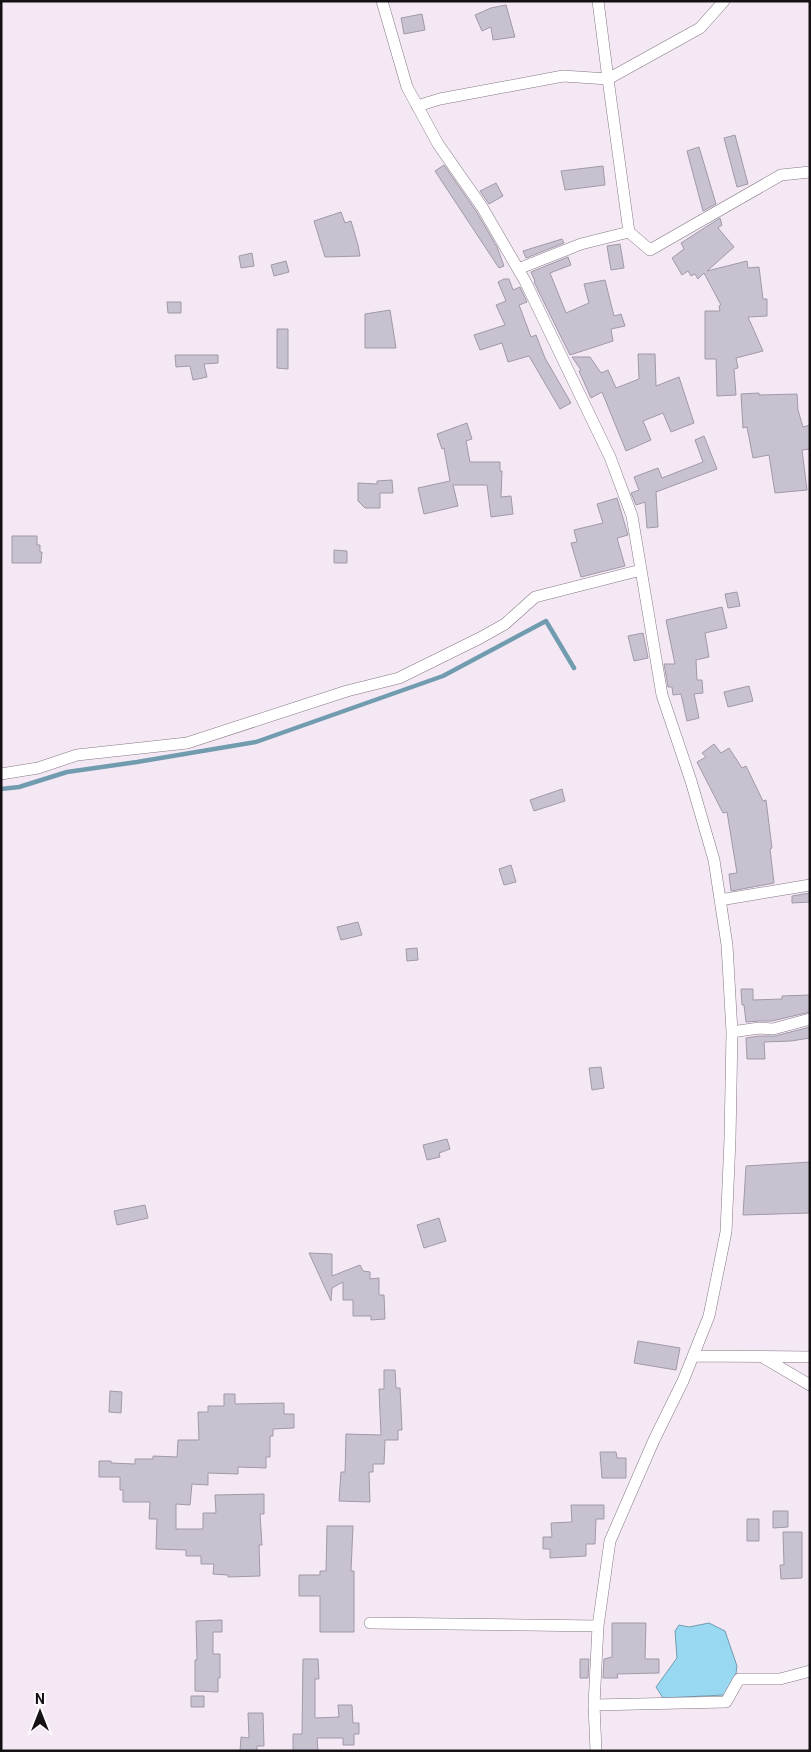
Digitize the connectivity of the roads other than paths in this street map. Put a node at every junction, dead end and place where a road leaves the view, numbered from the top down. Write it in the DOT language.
graph roads {
  1 [pos="382,1"];
  2 [pos="598,1"];
  3 [pos="724,1"];
  4 [pos="608,79"];
  5 [pos="417,106"];
  6 [pos="810,172"];
  7 [pos="629,232"];
  8 [pos="518,269"];
  9 [pos="641,570"];
  10 [pos="1,774"];
  11 [pos="810,885"];
  12 [pos="720,900"];
  13 [pos="810,1019"];
  14 [pos="732,1032"];
  15 [pos="693,1356"];
  16 [pos="762,1357"];
  17 [pos="810,1357"];
  18 [pos="810,1385"];
  19 [pos="370,1624"];
  20 [pos="598,1626"];
  21 [pos="810,1671"];
  22 [pos="594,1705"];
  23 [pos="596,1751"];
  1 -- 5 [label="street"];
  2 -- 4 [label="street"];
  3 -- 4 [label="street"];
  4 -- 5 [label="street"];
  4 -- 7 [label="street"];
  5 -- 8 [label="street"];
  6 -- 7 [label="street"];
  7 -- 8 [label="street"];
  8 -- 9 [label="street"];
  9 -- 10 [label="street"];
  9 -- 12 [label="street"];
  11 -- 12 [label="street"];
  12 -- 14 [label="street"];
  13 -- 14 [label="street"];
  14 -- 15 [label="street"];
  15 -- 16 [label="street"];
  15 -- 20 [label="street"];
  16 -- 17 [label="street"];
  16 -- 18 [label="street"];
  19 -- 20 [label="street"];
  20 -- 22 [label="street"];
  21 -- 22 [label="street"];
  22 -- 23 [label="street"];
}
